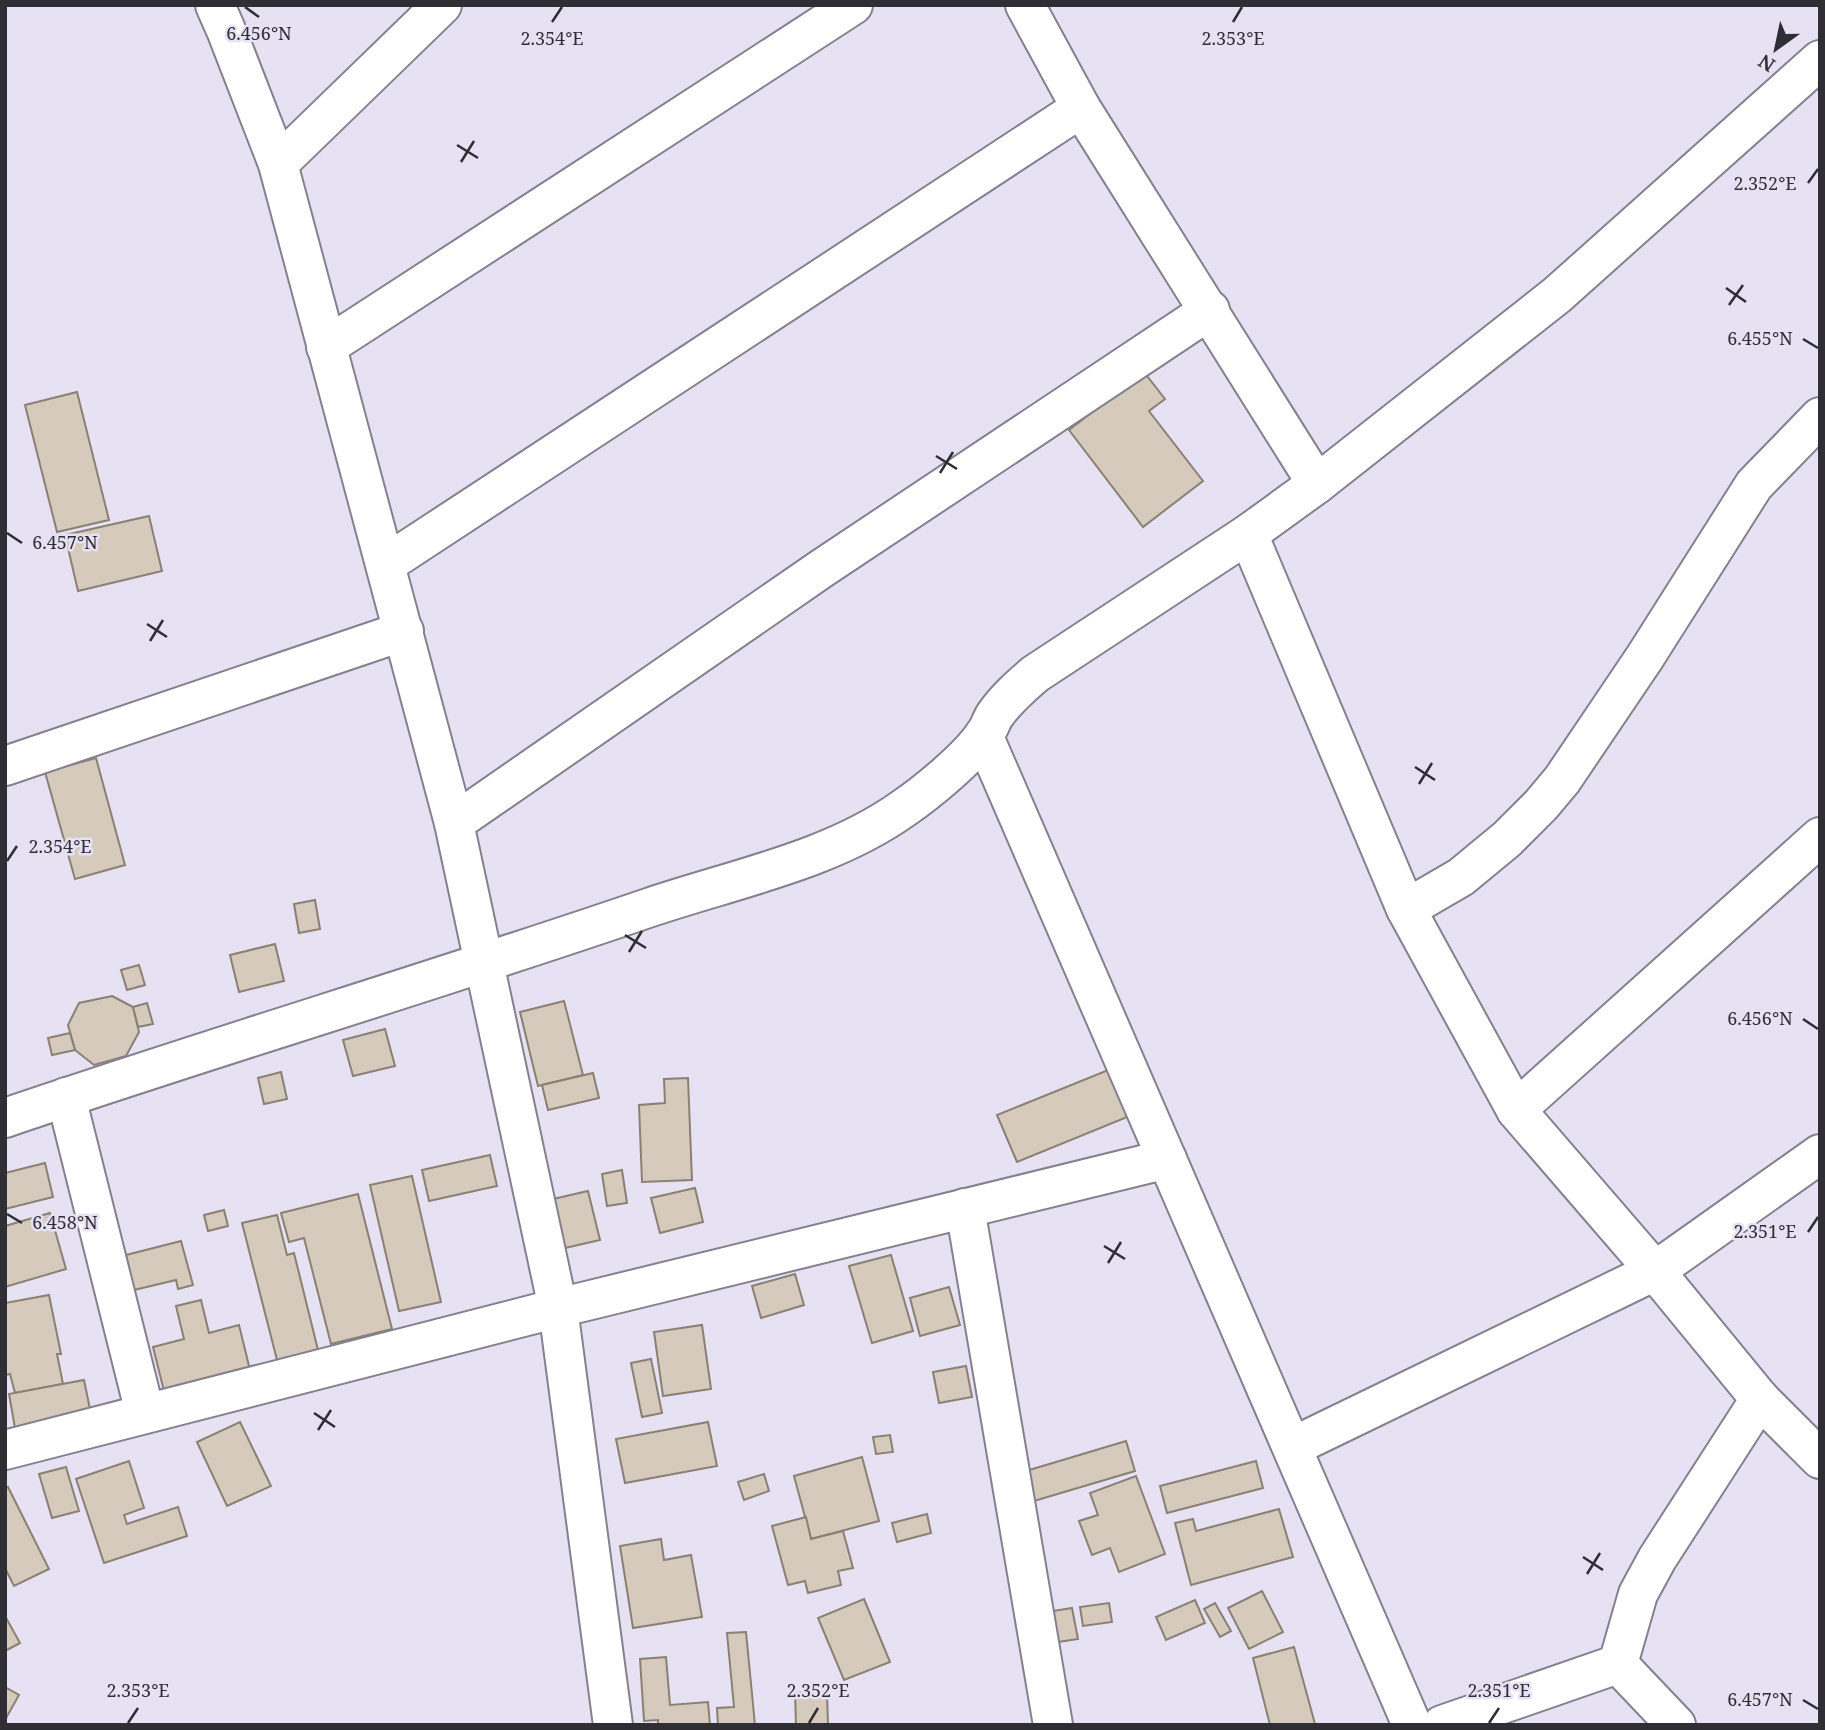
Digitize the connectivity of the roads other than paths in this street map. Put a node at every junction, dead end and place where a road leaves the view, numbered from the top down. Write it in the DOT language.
graph roads {
  1 [pos="215,5"];
  2 [pos="442,5"];
  3 [pos="853,5"];
  4 [pos="1025,5"];
  5 [pos="1820,60"];
  6 [pos="1082,108"];
  7 [pos="278,164"];
  8 [pos="1210,310"];
  9 [pos="326,347"];
  10 [pos="1820,417"];
  11 [pos="1317,484"];
  12 [pos="1248,534"];
  13 [pos="386,564"];
  14 [pos="404,631"];
  15 [pos="984,737"];
  16 [pos="5,766"];
  17 [pos="454,823"];
  18 [pos="1820,837"];
  19 [pos="1406,909"];
  20 [pos="483,964"];
  21 [pos="66,1097"];
  22 [pos="1516,1110"];
  23 [pos="5,1118"];
  24 [pos="1820,1154"];
  25 [pos="1167,1159"];
  26 [pos="965,1209"];
  27 [pos="1655,1271"];
  28 [pos="558,1308"];
  29 [pos="1760,1399"];
  30 [pos="145,1413"];
  31 [pos="1292,1447"];
  32 [pos="5,1450"];
  33 [pos="1820,1459"];
  34 [pos="1618,1664"];
  35 [pos="613,1725"];
  36 [pos="1053,1725"];
  37 [pos="1412,1725"];
  38 [pos="1442,1725"];
  39 [pos="1676,1725"];
  1 -- 7 [label="street"];
  2 -- 7 [label="street"];
  3 -- 9 [label="street"];
  4 -- 6 [label="street"];
  5 -- 11 [label="street"];
  6 -- 8 [label="street"];
  6 -- 13 [label="street"];
  7 -- 9 [label="street"];
  8 -- 11 [label="street"];
  8 -- 17 [label="street"];
  9 -- 13 [label="street"];
  10 -- 19 [label="street"];
  11 -- 12 [label="street"];
  12 -- 15 [label="street"];
  12 -- 19 [label="street"];
  13 -- 14 [label="street"];
  14 -- 16 [label="street"];
  14 -- 17 [label="street"];
  15 -- 20 [label="street"];
  15 -- 25 [label="street"];
  17 -- 20 [label="street"];
  18 -- 22 [label="street"];
  19 -- 22 [label="street"];
  20 -- 21 [label="street"];
  20 -- 28 [label="street"];
  21 -- 23 [label="street"];
  21 -- 30 [label="street"];
  22 -- 27 [label="street"];
  24 -- 27 [label="street"];
  25 -- 26 [label="street"];
  25 -- 31 [label="street"];
  26 -- 28 [label="street"];
  26 -- 36 [label="street"];
  27 -- 29 [label="street"];
  27 -- 31 [label="street"];
  28 -- 30 [label="street"];
  28 -- 35 [label="street"];
  29 -- 33 [label="street"];
  29 -- 34 [label="street"];
  30 -- 32 [label="street"];
  31 -- 37 [label="street"];
  34 -- 38 [label="street"];
  34 -- 39 [label="street"];
}
